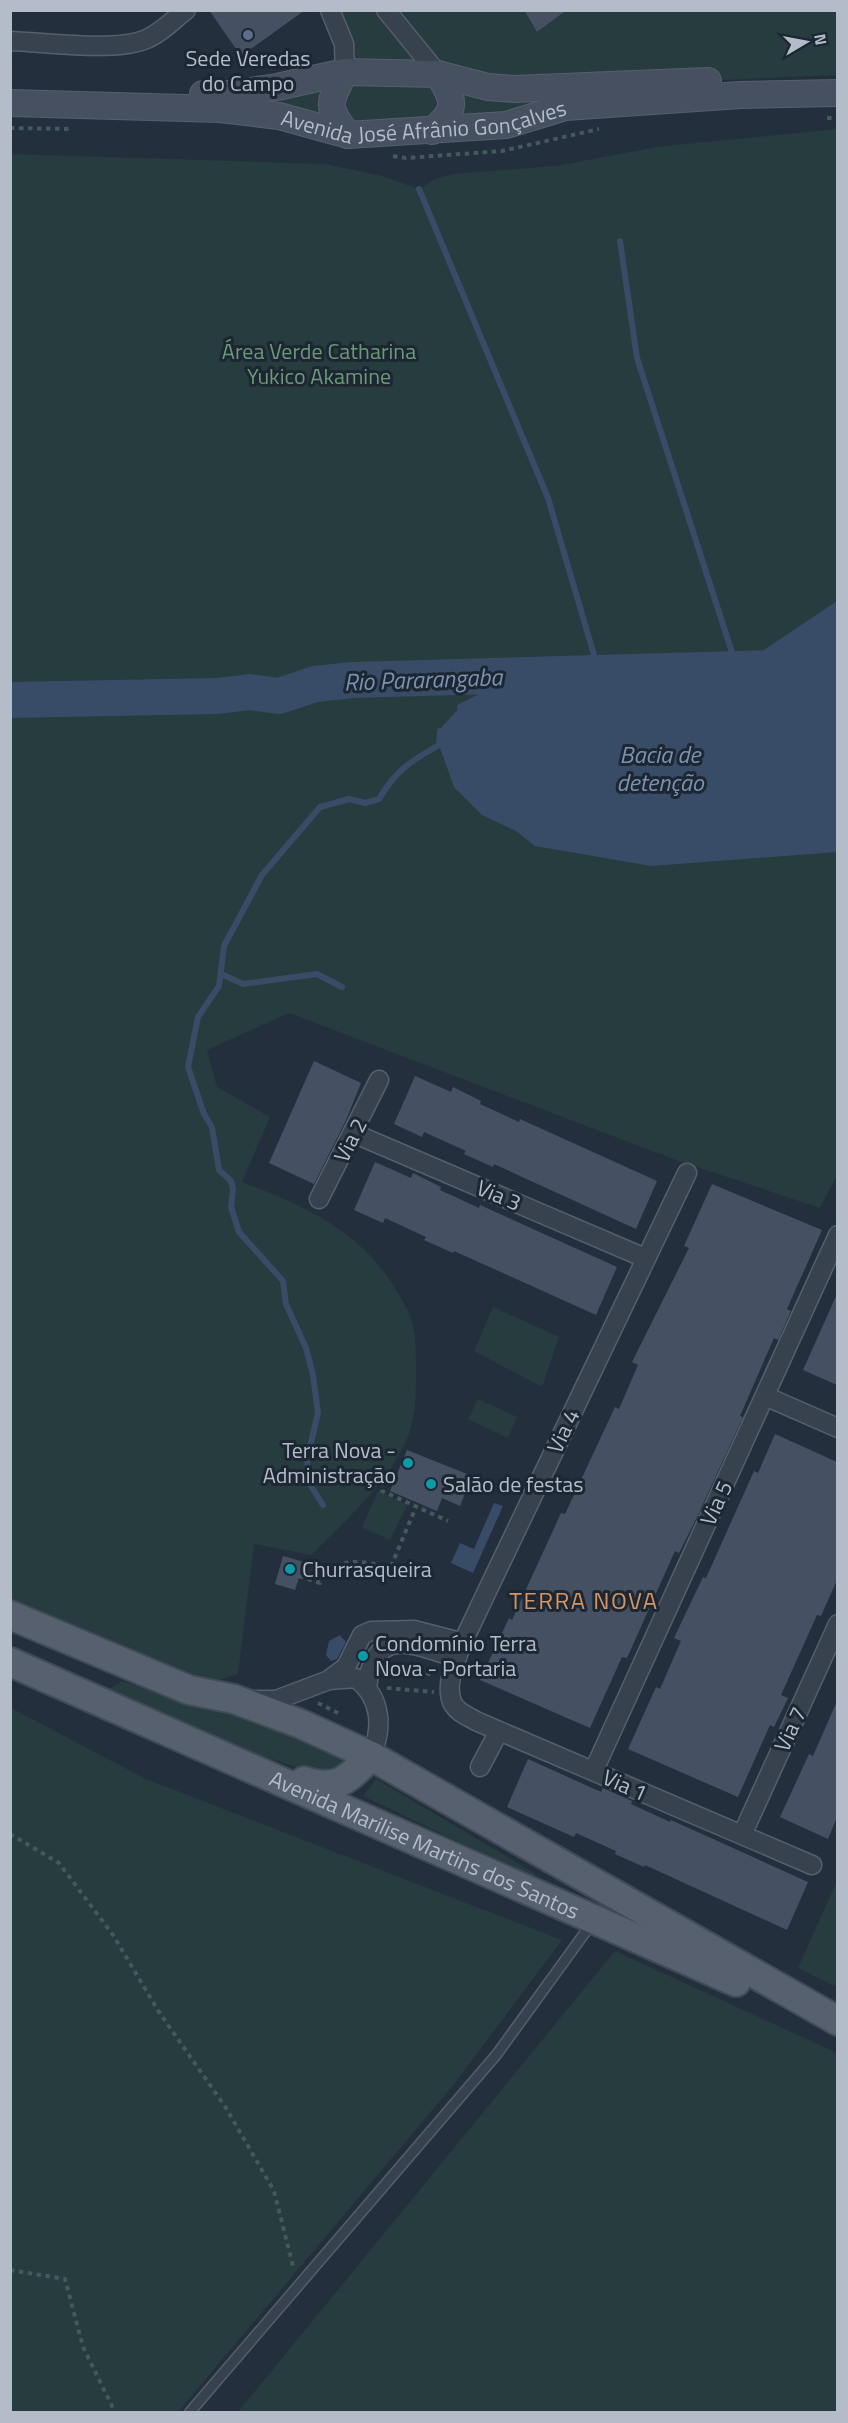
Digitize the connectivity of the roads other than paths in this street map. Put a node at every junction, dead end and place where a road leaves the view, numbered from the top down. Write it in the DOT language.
graph roads {
  1 [pos="186,10"];
  2 [pos="330,10"];
  3 [pos="386,10"];
  4 [pos="10,41"];
  5 [pos="345,72"];
  6 [pos="438,74"];
  7 [pos="837,75"];
  8 [pos="10,87"];
  9 [pos="837,93"];
  10 [pos="10,103"];
  11 [pos="432,131"];
  12 [pos="348,135"];
  13 [pos="379,1080"];
  14 [pos="353,1133"];
  15 [pos="687,1173"];
  16 [pos="320,1199"];
  17 [pos="837,1235"];
  18 [pos="645,1258"];
  19 [pos="765,1396"];
  20 [pos="837,1428"];
  21 [pos="10,1615"];
  22 [pos="837,1624"];
  23 [pos="460,1650"];
  24 [pos="10,1662"];
  25 [pos="329,1680"];
  26 [pos="450,1688"];
  27 [pos="374,1690"];
  28 [pos="234,1700"];
  29 [pos="499,1731"];
  30 [pos="371,1755"];
  31 [pos="241,1761"];
  32 [pos="480,1767"];
  33 [pos="594,1770"];
  34 [pos="741,1834"];
  35 [pos="812,1865"];
  36 [pos="595,1919"];
  37 [pos="837,2021"];
  38 [pos="837,2027"];
  39 [pos="190,2412"];
  1 -- 4 [label="street"];
  2 -- 5 [label="street"];
  3 -- 6 [label="street"];
  5 -- 6 [label="main road, Avenida José Afrânio Gonçalves"];
  5 -- 8 [label="main road, Avenida José Afrânio Gonçalves"];
  5 -- 12 [label="main road"];
  6 -- 7 [label="main road, Avenida José Afrânio Gonçalves"];
  6 -- 11 [label="main road"];
  9 -- 11 [label="main road, Avenida José Afrânio Gonçalves"];
  10 -- 12 [label="main road, Avenida José Afrânio Gonçalves"];
  11 -- 12 [label="main road, Avenida José Afrânio Gonçalves"];
  13 -- 14 [label="street, Via 2"];
  14 -- 16 [label="street, Via 2"];
  14 -- 18 [label="street, Via 3"];
  15 -- 18 [label="street, Via 4"];
  17 -- 19 [label="street, Via 5"];
  18 -- 23 [label="street, Via 4"];
  19 -- 20 [label="street"];
  19 -- 33 [label="street, Via 5"];
  21 -- 28 [label="main road, Avenida Marilise Martins dos Santos"];
  22 -- 34 [label="street, Via 7"];
  23 -- 25 [label="street"];
  23 -- 26 [label="street, Via 4"];
  23 -- 27 [label="street"];
  24 -- 31 [label="main road, Avenida Marilise Martins dos Santos"];
  25 -- 27 [label="street"];
  25 -- 28 [label="street"];
  26 -- 29 [label="street, Via 1"];
  27 -- 30 [label="street"];
  28 -- 30 [label="main road, Avenida Marilise Martins dos Santos"];
  29 -- 32 [label="street"];
  29 -- 33 [label="street, Via 1"];
  30 -- 31 [label="main road"];
  30 -- 37 [label="main road, Avenida Marilise Martins dos Santos"];
  31 -- 36 [label="main road, Avenida Marilise Martins dos Santos"];
  33 -- 34 [label="street, Via 1"];
  34 -- 35 [label="street, Via 1"];
  36 -- 38 [label="main road, Avenida Marilise Martins dos Santos"];
  36 -- 39 [label="lane"];
}
